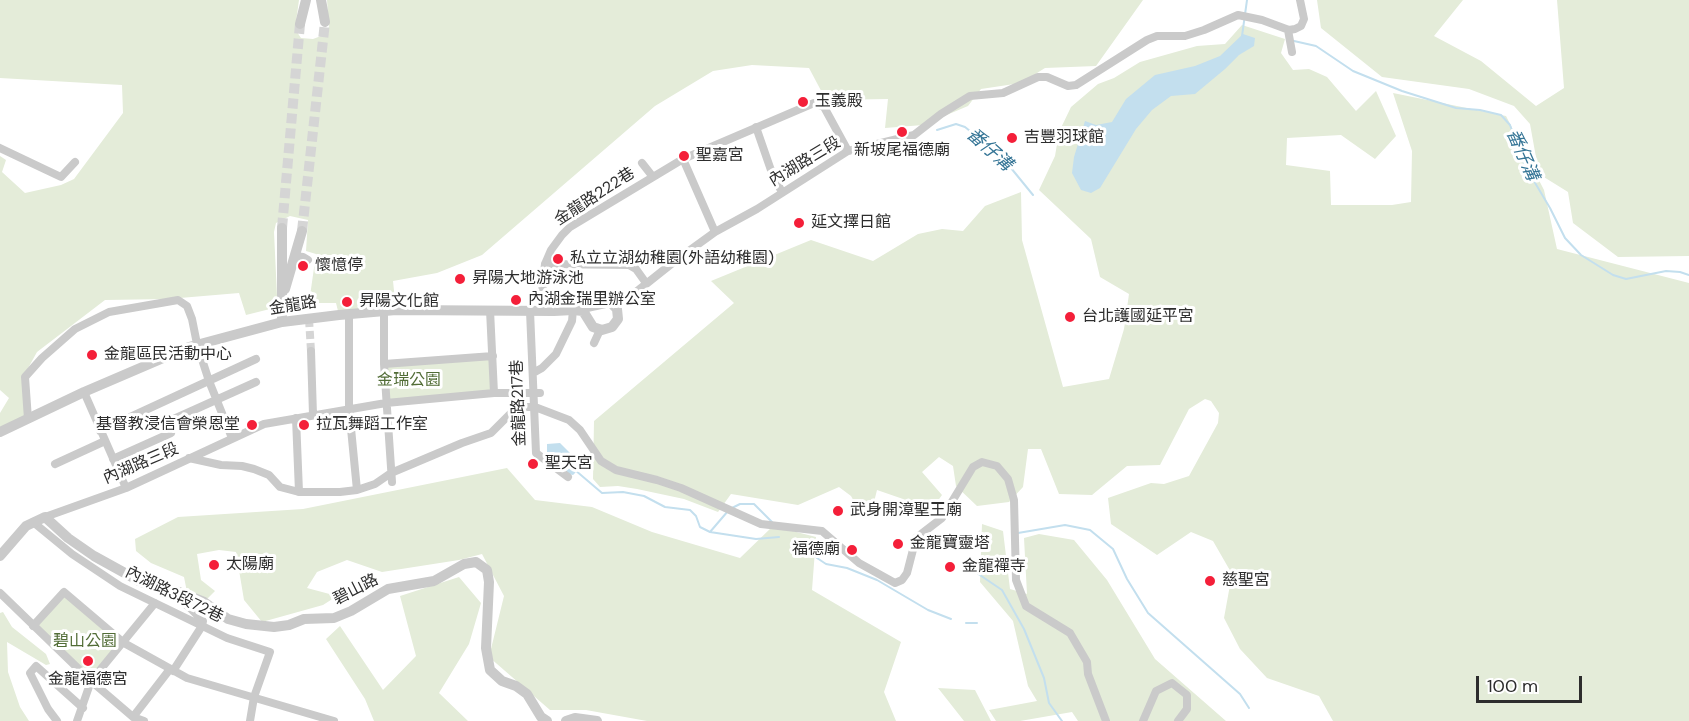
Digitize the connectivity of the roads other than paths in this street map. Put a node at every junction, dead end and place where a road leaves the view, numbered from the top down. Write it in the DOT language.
graph roads {
  1 [pos="306,0"];
  2 [pos="321,0"];
  3 [pos="1300,0"];
  4 [pos="1288,30"];
  5 [pos="1292,51"];
  6 [pos="756,127"];
  7 [pos="0,148"];
  8 [pos="848,151"];
  9 [pos="683,159"];
  10 [pos="75,162"];
  11 [pos="642,163"];
  12 [pos="653,177"];
  13 [pos="782,192"];
  14 [pos="715,232"];
  15 [pos="280,251"];
  16 [pos="296,254"];
  17 [pos="308,260"];
  18 [pos="545,264"];
  19 [pos="646,283"];
  20 [pos="283,295"];
  21 [pos="610,302"];
  22 [pos="490,310"];
  23 [pos="573,310"];
  24 [pos="384,311"];
  25 [pos="535,311"];
  26 [pos="349,314"];
  27 [pos="282,322"];
  28 [pos="600,330"];
  29 [pos="594,343"];
  30 [pos="197,344"];
  31 [pos="310,351"];
  32 [pos="493,356"];
  33 [pos="256,359"];
  34 [pos="384,364"];
  35 [pos="533,373"];
  36 [pos="209,381"];
  37 [pos="256,382"];
  38 [pos="84,392"];
  39 [pos="494,393"];
  40 [pos="518,393"];
  41 [pos="537,393"];
  42 [pos="217,400"];
  43 [pos="386,403"];
  44 [pos="535,406"];
  45 [pos="517,407"];
  46 [pos="349,408"];
  47 [pos="313,414"];
  48 [pos="296,418"];
  49 [pos="28,419"];
  50 [pos="167,422"];
  51 [pos="100,431"];
  52 [pos="0,432"];
  53 [pos="171,433"];
  54 [pos="232,438"];
  55 [pos="105,441"];
  56 [pos="189,458"];
  57 [pos="113,459"];
  58 [pos="55,464"];
  59 [pos="568,477"];
  60 [pos="392,478"];
  61 [pos="126,488"];
  62 [pos="357,490"];
  63 [pos="299,492"];
  64 [pos="45,517"];
  65 [pos="33,522"];
  66 [pos="0,556"];
  67 [pos="162,589"];
  68 [pos="0,593"];
  69 [pos="155,603"];
  70 [pos="33,626"];
  71 [pos="202,626"];
  72 [pos="124,643"];
  73 [pos="172,670"];
  74 [pos="91,681"];
  75 [pos="254,698"];
  76 [pos="83,708"];
  77 [pos="133,717"];
  78 [pos="57,721"];
  79 [pos="77,721"];
  80 [pos="144,721"];
  81 [pos="250,721"];
  82 [pos="334,721"];
  83 [pos="548,721"];
  84 [pos="566,721"];
  85 [pos="597,721"];
  86 [pos="1106,721"];
  87 [pos="1143,721"];
  88 [pos="1178,721"];
  1 -- 2 [label="street"];
  3 -- 4 [label="street"];
  4 -- 5 [label="street"];
  4 -- 8 [label="street, 內湖路三段"];
  6 -- 8 [label="street, 金龍路222巷"];
  6 -- 9 [label="street, 金龍路222巷"];
  6 -- 13 [label="street"];
  7 -- 10 [label="street"];
  8 -- 13 [label="street, 內湖路三段"];
  9 -- 12 [label="street, 金龍路222巷"];
  9 -- 14 [label="street"];
  11 -- 12 [label="street"];
  12 -- 18 [label="street, 金龍路222巷"];
  13 -- 14 [label="street, 內湖路三段"];
  14 -- 19 [label="street, 內湖路三段"];
  15 -- 16 [label="street"];
  15 -- 16 [label="street"];
  15 -- 20 [label="street"];
  16 -- 17 [label="street"];
  16 -- 20 [label="street"];
  18 -- 19 [label="street"];
  18 -- 25 [label="street, 金龍路222巷"];
  19 -- 21 [label="street, 內湖路三段"];
  20 -- 27 [label="street"];
  21 -- 23 [label="street, 金龍路"];
  21 -- 28 [label="street"];
  22 -- 24 [label="street, 金龍路"];
  22 -- 25 [label="street, 金龍路"];
  22 -- 32 [label="street"];
  23 -- 25 [label="street, 金龍路"];
  23 -- 28 [label="street"];
  23 -- 35 [label="street"];
  24 -- 26 [label="street, 金龍路"];
  24 -- 34 [label="street"];
  25 -- 35 [label="street, 金龍路217巷"];
  26 -- 27 [label="street, 金龍路"];
  26 -- 46 [label="street"];
  27 -- 30 [label="street, 金龍路"];
  28 -- 29 [label="street"];
  30 -- 36 [label="street"];
  30 -- 38 [label="street, 金龍路"];
  30 -- 49 [label="street"];
  31 -- 47 [label="street"];
  32 -- 34 [label="street"];
  32 -- 39 [label="street"];
  33 -- 36 [label="street"];
  34 -- 43 [label="street"];
  35 -- 41 [label="street, 金龍路217巷"];
  36 -- 42 [label="street"];
  36 -- 51 [label="street"];
  37 -- 42 [label="street"];
  38 -- 49 [label="street, 金龍路"];
  38 -- 51 [label="street"];
  39 -- 40 [label="street"];
  39 -- 43 [label="street"];
  40 -- 41 [label="street"];
  40 -- 45 [label="street"];
  41 -- 44 [label="street, 金龍路217巷"];
  42 -- 50 [label="street"];
  42 -- 54 [label="street"];
  43 -- 46 [label="street"];
  43 -- 60 [label="street"];
  44 -- 45 [label="street"];
  44 -- 59 [label="street, 金龍路217巷"];
  44 -- 86 [label="street"];
  45 -- 60 [label="street, 內湖路三段"];
  46 -- 47 [label="street"];
  46 -- 62 [label="street"];
  47 -- 48 [label="street"];
  48 -- 54 [label="street"];
  48 -- 63 [label="street"];
  49 -- 52 [label="street, 金龍路"];
  51 -- 55 [label="street"];
  53 -- 57 [label="street"];
  54 -- 56 [label="street"];
  55 -- 57 [label="street"];
  55 -- 58 [label="street"];
  56 -- 61 [label="street, 內湖路三段"];
  56 -- 63 [label="street, 內湖路三段"];
  57 -- 61 [label="street"];
  60 -- 62 [label="street, 內湖路三段"];
  61 -- 64 [label="street, 內湖路三段"];
  62 -- 63 [label="street, 內湖路三段"];
  64 -- 65 [label="street, 內湖路三段"];
  64 -- 67 [label="street, 碧山路"];
  65 -- 66 [label="street, 內湖路三段"];
  65 -- 69 [label="street, 內湖路3段72巷"];
  67 -- 71 [label="street"];
  67 -- 83 [label="street, 碧山路"];
  68 -- 70 [label="street"];
  69 -- 71 [label="street, 內湖路3段72巷"];
  69 -- 72 [label="street"];
  70 -- 72 [label="street"];
  70 -- 74 [label="street"];
  71 -- 73 [label="street"];
  71 -- 75 [label="street, 內湖路3段72巷"];
  72 -- 73 [label="street"];
  72 -- 74 [label="street"];
  73 -- 75 [label="street"];
  73 -- 77 [label="street"];
  74 -- 76 [label="street"];
  74 -- 77 [label="street"];
  75 -- 81 [label="street"];
  75 -- 82 [label="street"];
  76 -- 78 [label="street"];
  76 -- 79 [label="street"];
  77 -- 80 [label="street"];
  84 -- 85 [label="street"];
  87 -- 88 [label="street"];
}
